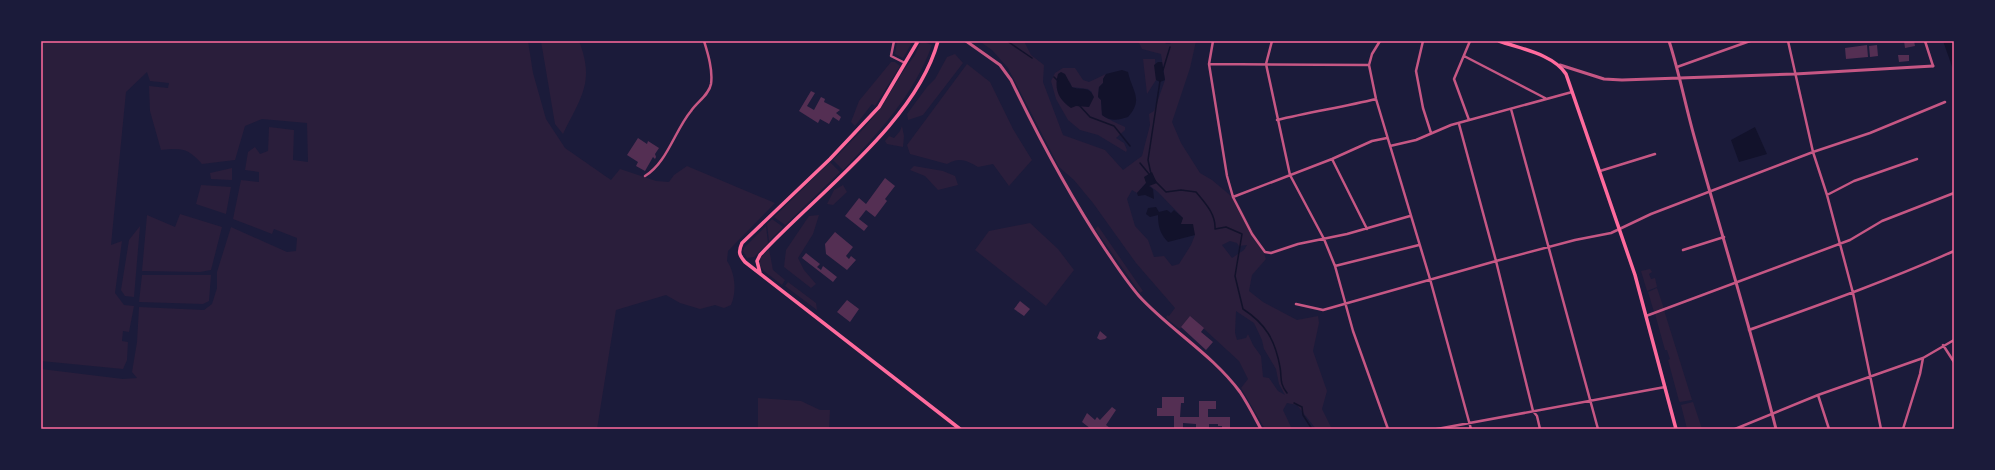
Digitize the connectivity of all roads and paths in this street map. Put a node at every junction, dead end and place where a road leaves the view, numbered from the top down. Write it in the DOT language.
graph roads {
  1 [pos="704,41"];
  2 [pos="894,41"];
  3 [pos="918,41"];
  4 [pos="938,41"];
  5 [pos="966,41"];
  6 [pos="1213,41"];
  7 [pos="1272,41"];
  8 [pos="1380,41"];
  9 [pos="1423,41"];
  10 [pos="1470,41"];
  11 [pos="1499,41"];
  12 [pos="1669,41"];
  13 [pos="1750,41"];
  14 [pos="1788,41"];
  15 [pos="1924,41"];
  16 [pos="1464,56"];
  17 [pos="905,63"];
  18 [pos="1210,64"];
  19 [pos="1266,64"];
  20 [pos="1369,65"];
  21 [pos="1560,65"];
  22 [pos="1933,66"];
  23 [pos="1677,67"];
  24 [pos="1795,74"];
  25 [pos="1680,79"];
  26 [pos="1573,92"];
  27 [pos="1546,98"];
  28 [pos="1376,99"];
  29 [pos="1945,102"];
  30 [pos="1511,109"];
  31 [pos="1277,120"];
  32 [pos="1468,120"];
  33 [pos="1459,124"];
  34 [pos="1431,133"];
  35 [pos="1387,138"];
  36 [pos="1390,146"];
  37 [pos="1813,152"];
  38 [pos="1655,154"];
  39 [pos="1332,159"];
  40 [pos="1917,159"];
  41 [pos="1600,171"];
  42 [pos="1290,175"];
  43 [pos="645,176"];
  44 [pos="1710,191"];
  45 [pos="1954,193"];
  46 [pos="1827,195"];
  47 [pos="1233,197"];
  48 [pos="1410,216"];
  49 [pos="1367,229"];
  50 [pos="1620,229"];
  51 [pos="1724,237"];
  52 [pos="1324,239"];
  53 [pos="1839,244"];
  54 [pos="1419,245"];
  55 [pos="1548,247"];
  56 [pos="1683,250"];
  57 [pos="1954,251"];
  58 [pos="1496,261"];
  59 [pos="1335,266"];
  60 [pos="760,274"];
  61 [pos="1430,279"];
  62 [pos="1736,283"];
  63 [pos="1853,293"];
  64 [pos="1296,304"];
  65 [pos="1346,304"];
  66 [pos="1646,316"];
  67 [pos="1750,330"];
  68 [pos="1954,340"];
  69 [pos="1943,345"];
  70 [pos="1923,358"];
  71 [pos="1954,362"];
  72 [pos="1871,376"];
  73 [pos="1665,387"];
  74 [pos="1818,395"];
  75 [pos="1590,401"];
  76 [pos="1533,411"];
  77 [pos="1773,414"];
  78 [pos="1469,423"];
  79 [pos="960,429"];
  80 [pos="1261,429"];
  81 [pos="1388,429"];
  82 [pos="1437,429"];
  83 [pos="1471,429"];
  84 [pos="1540,429"];
  85 [pos="1598,429"];
  86 [pos="1676,429"];
  87 [pos="1735,429"];
  88 [pos="1776,429"];
  89 [pos="1829,429"];
  90 [pos="1881,429"];
  91 [pos="1903,429"];
  1 -- 43 [label="street"];
  2 -- 17 [label="street"];
  3 -- 17 [label="main road"];
  4 -- 60 [label="main road"];
  5 -- 80 [label="street"];
  6 -- 18 [label="street"];
  7 -- 19 [label="street"];
  8 -- 20 [label="street"];
  9 -- 34 [label="street"];
  10 -- 16 [label="street"];
  11 -- 21 [label="main road"];
  12 -- 23 [label="street"];
  13 -- 23 [label="street"];
  14 -- 24 [label="street"];
  15 -- 22 [label="street"];
  16 -- 27 [label="street"];
  16 -- 32 [label="street"];
  17 -- 60 [label="main road"];
  18 -- 19 [label="street"];
  18 -- 47 [label="street"];
  19 -- 20 [label="street"];
  19 -- 31 [label="street"];
  20 -- 28 [label="street"];
  21 -- 25 [label="street"];
  21 -- 26 [label="main road"];
  22 -- 24 [label="street"];
  23 -- 25 [label="street"];
  24 -- 25 [label="street"];
  24 -- 37 [label="street"];
  25 -- 44 [label="street"];
  26 -- 27 [label="street"];
  26 -- 41 [label="main road"];
  27 -- 30 [label="street"];
  28 -- 31 [label="street"];
  28 -- 35 [label="street"];
  29 -- 37 [label="street"];
  30 -- 32 [label="street"];
  30 -- 55 [label="street"];
  31 -- 42 [label="street"];
  32 -- 33 [label="street"];
  33 -- 34 [label="street"];
  33 -- 58 [label="street"];
  34 -- 36 [label="street"];
  35 -- 36 [label="street"];
  35 -- 39 [label="street"];
  36 -- 48 [label="street"];
  37 -- 44 [label="street"];
  37 -- 46 [label="street"];
  38 -- 41 [label="street"];
  39 -- 42 [label="street"];
  39 -- 49 [label="street"];
  40 -- 46 [label="street"];
  41 -- 50 [label="main road"];
  42 -- 47 [label="street"];
  42 -- 52 [label="street"];
  44 -- 50 [label="street"];
  44 -- 51 [label="street"];
  45 -- 53 [label="street"];
  46 -- 53 [label="street"];
  47 -- 52 [label="street"];
  48 -- 49 [label="street"];
  48 -- 54 [label="street"];
  49 -- 52 [label="street"];
  50 -- 55 [label="street"];
  50 -- 66 [label="main road"];
  51 -- 56 [label="street"];
  51 -- 62 [label="street"];
  52 -- 59 [label="street"];
  53 -- 62 [label="street"];
  53 -- 63 [label="street"];
  54 -- 59 [label="street"];
  54 -- 61 [label="street"];
  55 -- 58 [label="street"];
  55 -- 75 [label="street"];
  57 -- 63 [label="street"];
  58 -- 61 [label="street"];
  58 -- 76 [label="street"];
  59 -- 65 [label="street"];
  60 -- 79 [label="main road"];
  61 -- 65 [label="street"];
  61 -- 78 [label="street"];
  62 -- 66 [label="street"];
  62 -- 67 [label="street"];
  63 -- 67 [label="street"];
  63 -- 72 [label="street"];
  64 -- 65 [label="street"];
  65 -- 81 [label="street"];
  66 -- 73 [label="main road"];
  67 -- 77 [label="street"];
  68 -- 69 [label="street"];
  69 -- 70 [label="street"];
  69 -- 71 [label="street"];
  70 -- 72 [label="street"];
  70 -- 91 [label="street"];
  72 -- 74 [label="street"];
  72 -- 90 [label="street"];
  73 -- 75 [label="street"];
  73 -- 86 [label="main road"];
  74 -- 77 [label="street"];
  74 -- 89 [label="street"];
  75 -- 76 [label="street"];
  75 -- 85 [label="street"];
  76 -- 78 [label="street"];
  76 -- 84 [label="street"];
  77 -- 87 [label="street"];
  77 -- 88 [label="street"];
  78 -- 82 [label="street"];
  78 -- 83 [label="street"];
}
